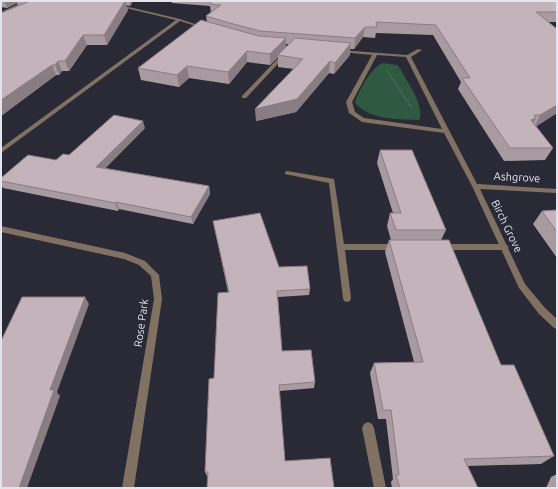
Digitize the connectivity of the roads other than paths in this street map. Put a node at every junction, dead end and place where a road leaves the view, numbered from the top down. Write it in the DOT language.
graph roads {
  1 [pos="28,1"];
  2 [pos="98,1"];
  3 [pos="1,13"];
  4 [pos="179,20"];
  5 [pos="212,30"];
  6 [pos="292,48"];
  7 [pos="420,50"];
  8 [pos="337,51"];
  9 [pos="375,54"];
  10 [pos="408,56"];
  11 [pos="244,97"];
  12 [pos="446,131"];
  13 [pos="1,151"];
  14 [pos="287,173"];
  15 [pos="475,186"];
  16 [pos="557,191"];
  17 [pos="1,229"];
  18 [pos="340,247"];
  19 [pos="403,247"];
  20 [pos="434,247"];
  21 [pos="505,247"];
  22 [pos="347,298"];
  23 [pos="557,325"];
  24 [pos="368,428"];
  25 [pos="128,488"];
  26 [pos="380,488"];
  1 -- 3 [label="street"];
  2 -- 4 [label="street"];
  4 -- 5 [label="street"];
  4 -- 13 [label="street"];
  6 -- 11 [label="street"];
  7 -- 10 [label="street"];
  8 -- 9 [label="street"];
  9 -- 10 [label="street"];
  9 -- 12 [label="street"];
  10 -- 12 [label="street, Birch Grove"];
  12 -- 15 [label="street, Birch Grove"];
  14 -- 18 [label="street"];
  15 -- 16 [label="street, Ashgrove"];
  15 -- 21 [label="street, Birch Grove"];
  17 -- 25 [label="street, Rose Park"];
  18 -- 19 [label="street"];
  18 -- 22 [label="street"];
  20 -- 21 [label="street"];
  21 -- 23 [label="street, Birch Grove"];
  24 -- 26 [label="street"];
}
